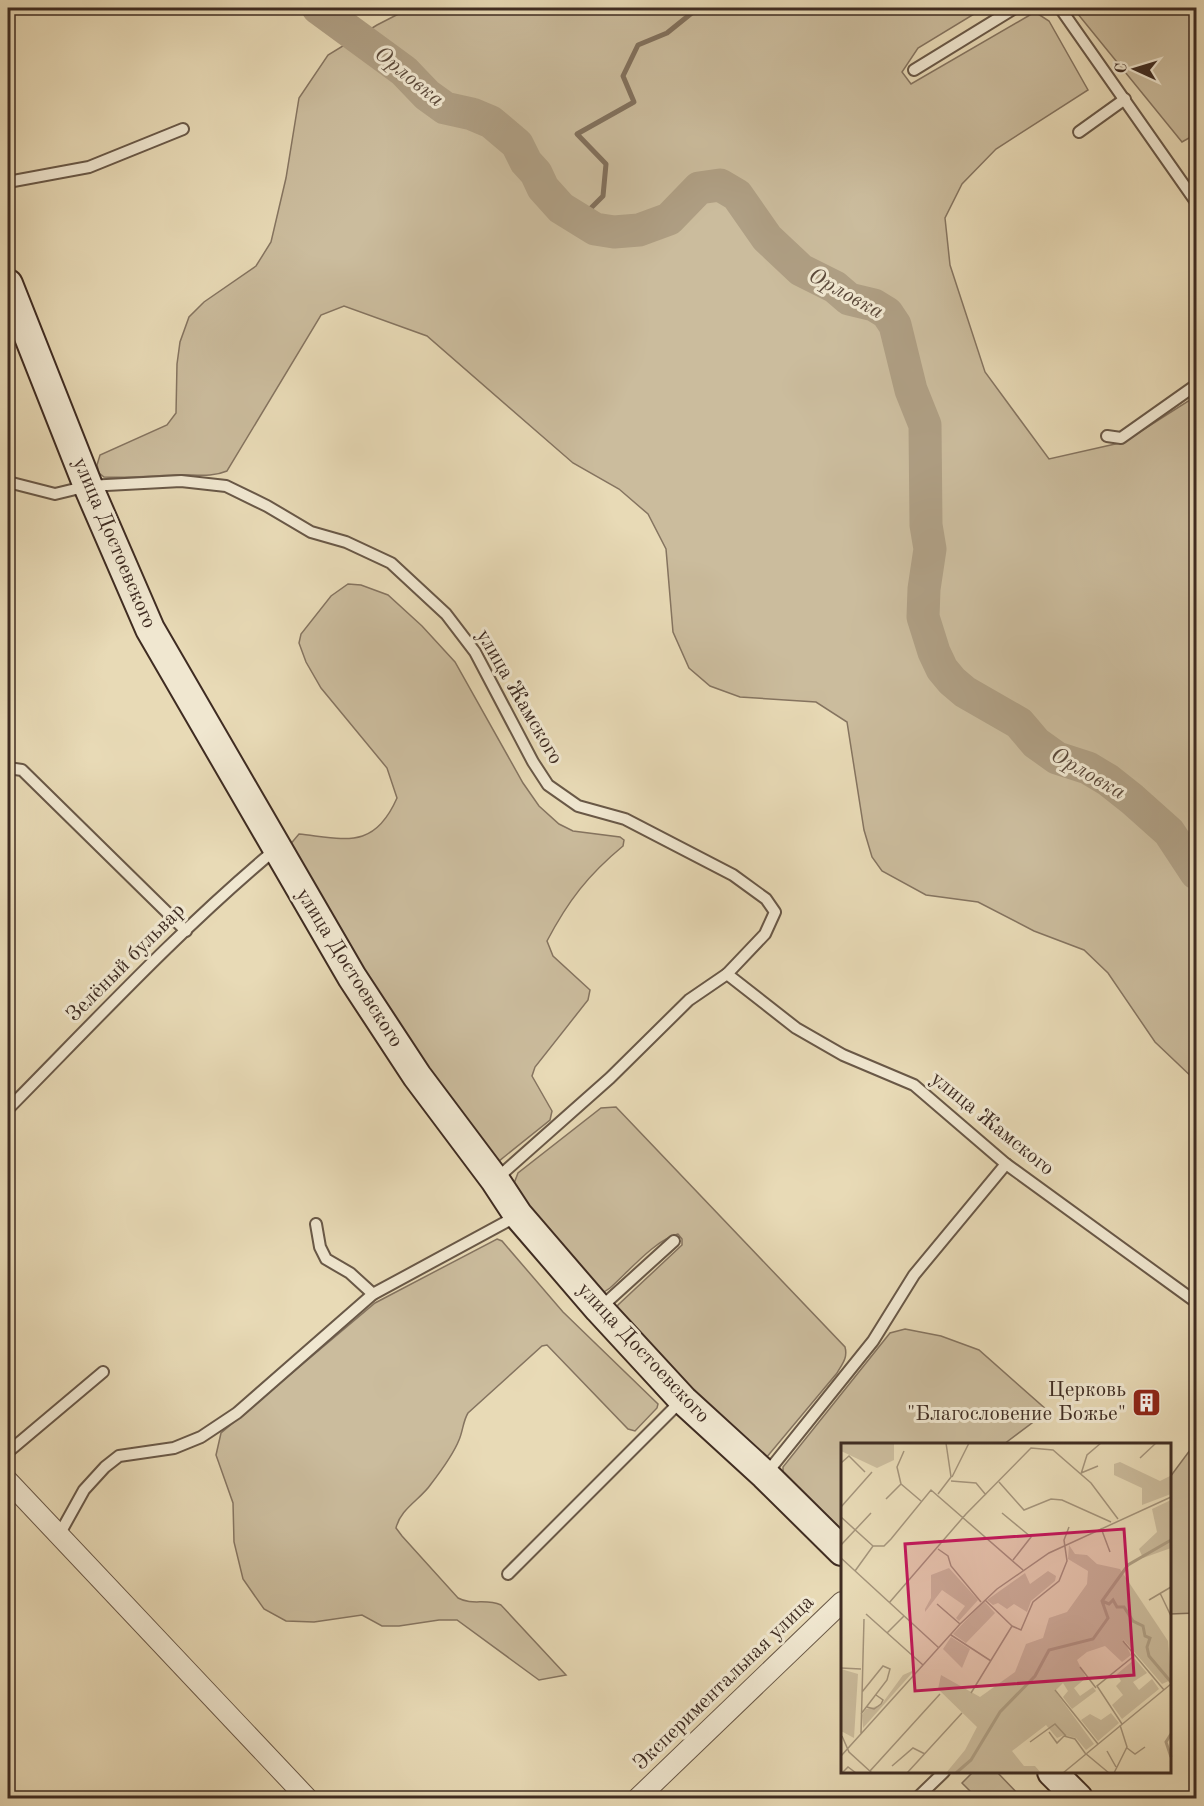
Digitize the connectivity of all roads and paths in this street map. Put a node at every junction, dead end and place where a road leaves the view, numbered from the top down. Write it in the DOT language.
graph roads {
  1 [pos="1015,8"];
  2 [pos="1060,8"];
  3 [pos="914,70"];
  4 [pos="1125,99"];
  5 [pos="183,129"];
  6 [pos="1079,132"];
  7 [pos="8,182"];
  8 [pos="1197,202"];
  9 [pos="8,284"];
  10 [pos="1197,385"];
  11 [pos="1107,436"];
  12 [pos="8,482"];
  13 [pos="88,486"];
  14 [pos="8,768"];
  15 [pos="276,849"];
  16 [pos="186,931"];
  17 [pos="727,974"];
  18 [pos="8,1109"];
  19 [pos="1006,1164"];
  20 [pos="495,1180"];
  21 [pos="518,1215"];
  22 [pos="316,1224"];
  23 [pos="675,1241"];
  24 [pos="373,1294"];
  25 [pos="1197,1302"];
  26 [pos="599,1309"];
  27 [pos="103,1372"];
  28 [pos="683,1400"];
  29 [pos="8,1452"];
  30 [pos="765,1475"];
  31 [pos="8,1480"];
  32 [pos="58,1535"];
  33 [pos="841,1549"];
  34 [pos="508,1574"];
  35 [pos="841,1604"];
  36 [pos="944,1773"];
  37 [pos="1053,1773"];
  38 [pos="307,1798"];
  39 [pos="638,1798"];
  40 [pos="917,1798"];
  41 [pos="1078,1798"];
  1 -- 3 [label="lane"];
  2 -- 4 [label="lane"];
  4 -- 6 [label="lane"];
  4 -- 8 [label="lane"];
  5 -- 7 [label="lane"];
  9 -- 13 [label="main road, улица Достоевского"];
  10 -- 11 [label="lane"];
  12 -- 13 [label="lane"];
  13 -- 15 [label="main road, улица Достоевского"];
  13 -- 17 [label="lane, улица Жамского"];
  14 -- 16 [label="lane"];
  15 -- 16 [label="lane, Зелёный бульвар"];
  15 -- 20 [label="main road, улица Достоевского"];
  16 -- 18 [label="lane, Зелёный бульвар"];
  17 -- 19 [label="lane, улица Жамского"];
  17 -- 20 [label="lane"];
  19 -- 25 [label="lane, улица Жамского"];
  19 -- 30 [label="lane"];
  20 -- 21 [label="main road, улица Достоевского"];
  21 -- 24 [label="lane"];
  21 -- 26 [label="main road, улица Достоевского"];
  22 -- 24 [label="lane"];
  23 -- 26 [label="lane"];
  24 -- 32 [label="lane"];
  26 -- 28 [label="main road, улица Достоевского"];
  27 -- 29 [label="lane"];
  28 -- 30 [label="main road, улица Достоевского"];
  28 -- 34 [label="lane"];
  30 -- 33 [label="main road, улица Достоевского"];
  31 -- 32 [label="street"];
  32 -- 38 [label="street"];
  35 -- 39 [label="street, Экспериментальная улица"];
  36 -- 40 [label="lane"];
  37 -- 41 [label="main road"];
}
